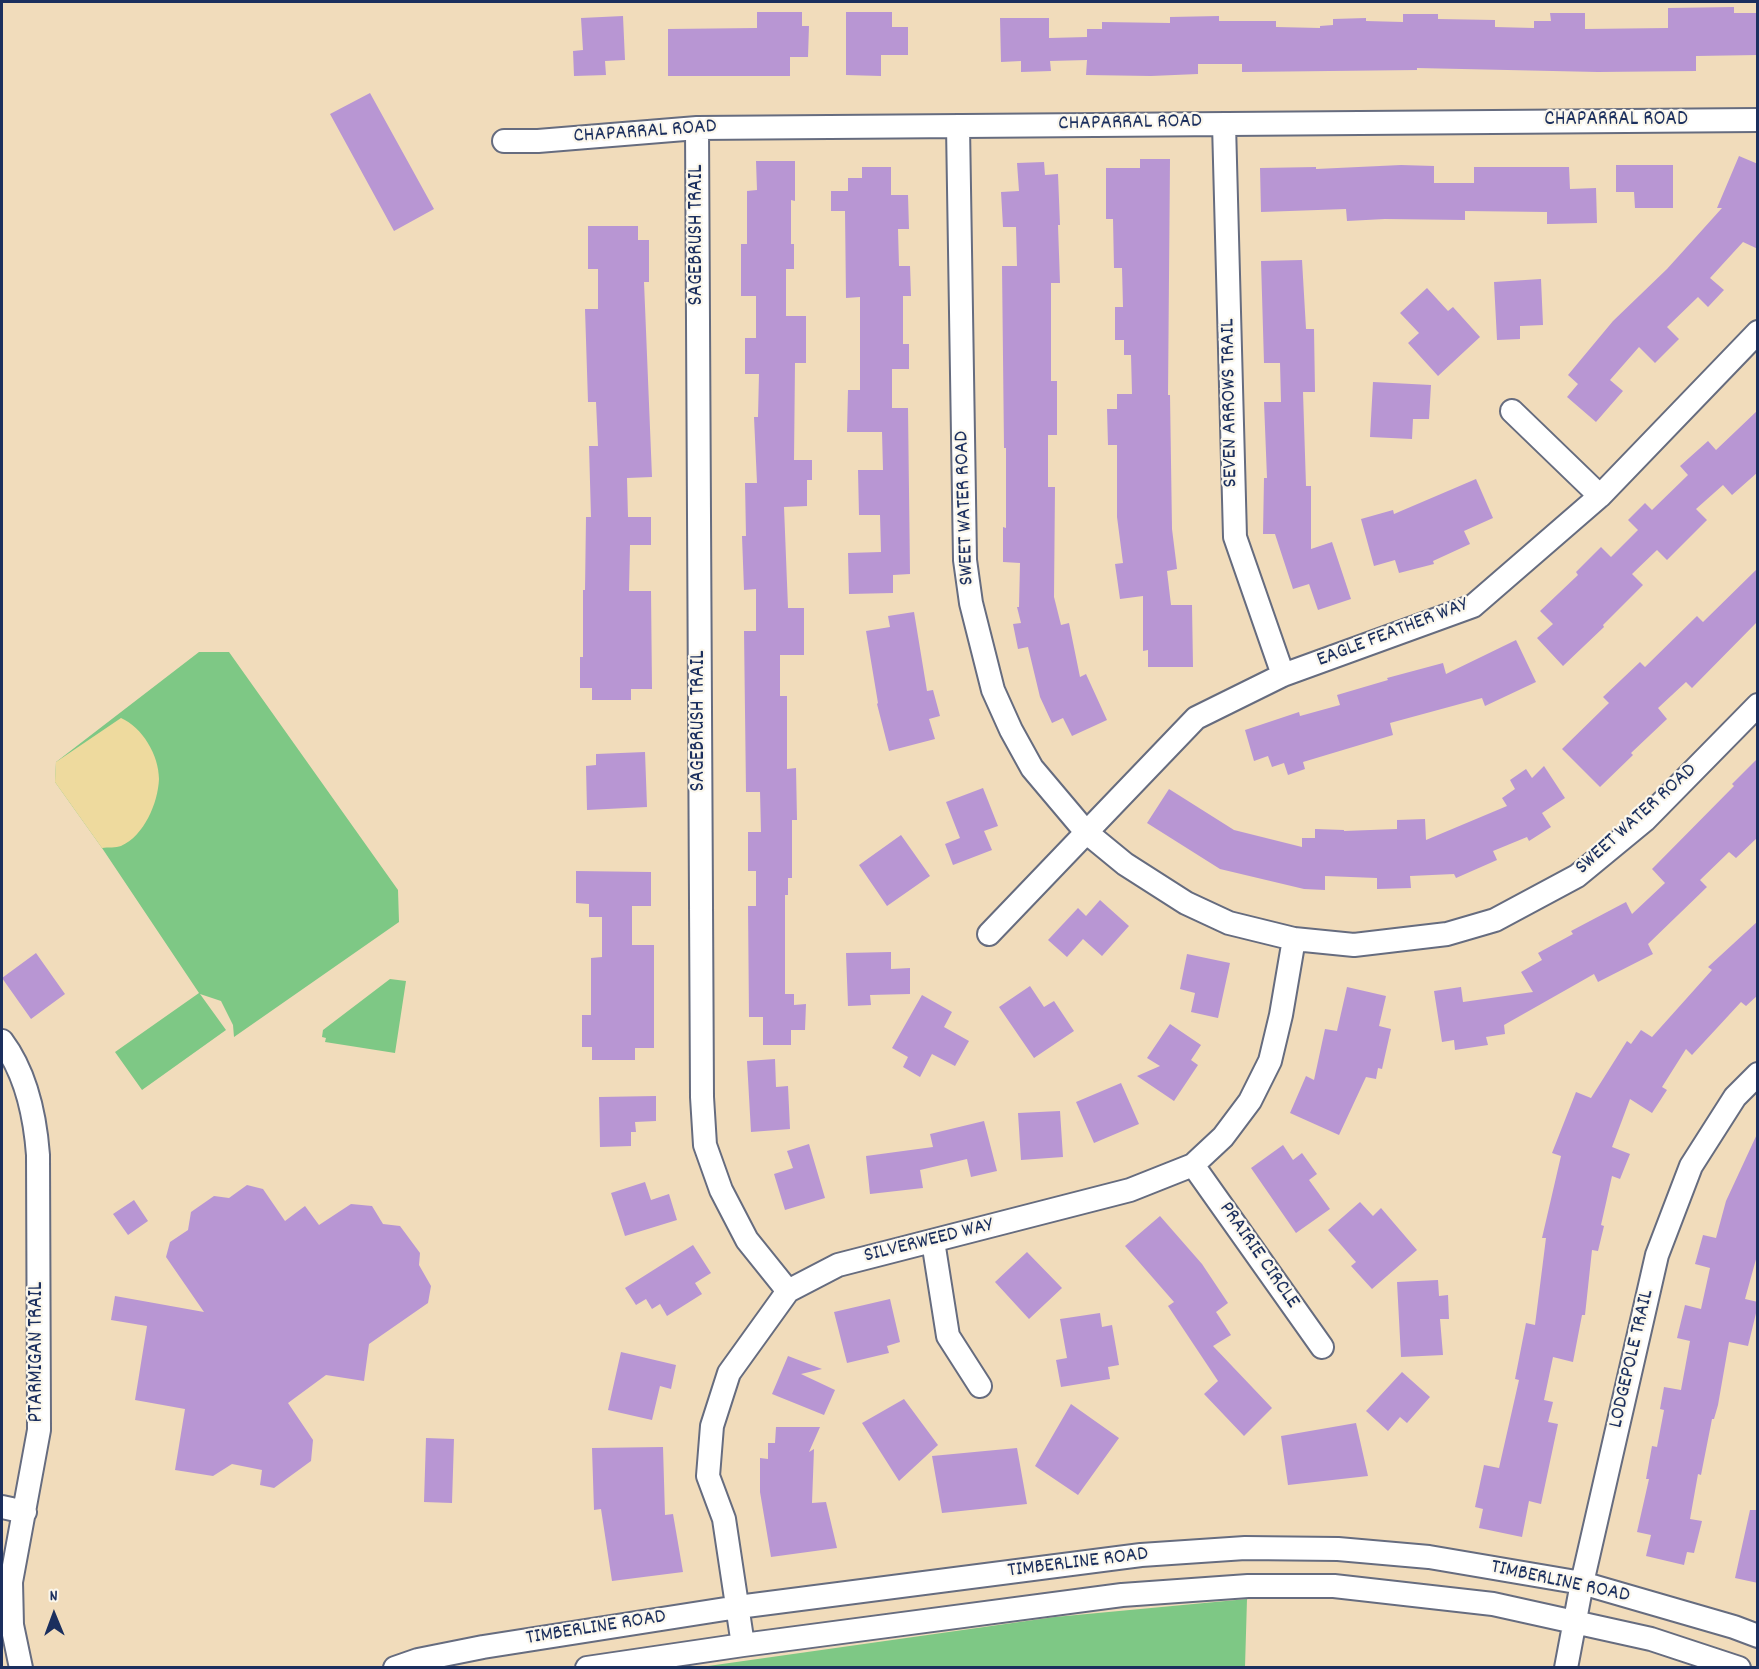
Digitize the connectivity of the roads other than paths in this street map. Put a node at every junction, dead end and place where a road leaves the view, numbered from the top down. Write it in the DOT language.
graph roads {
  1 [pos="1758,120"];
  2 [pos="1224,124"];
  3 [pos="958,126"];
  4 [pos="697,128"];
  5 [pos="504,141"];
  6 [pos="1758,332"];
  7 [pos="1512,411"];
  8 [pos="1600,496"];
  9 [pos="1282,675"];
  10 [pos="1758,705"];
  11 [pos="1086,832"];
  12 [pos="989,934"];
  13 [pos="1294,939"];
  14 [pos="2,1041"];
  15 [pos="1758,1074"];
  16 [pos="1193,1165"];
  17 [pos="933,1241"];
  18 [pos="788,1291"];
  19 [pos="1322,1347"];
  20 [pos="980,1386"];
  21 [pos="2,1507"];
  22 [pos="25,1512"];
  23 [pos="1582,1583"];
  24 [pos="738,1607"];
  25 [pos="1575,1621"];
  26 [pos="1758,1636"];
  27 [pos="743,1645"];
  28 [pos="21,1668"];
  29 [pos="394,1668"];
  30 [pos="587,1668"];
  31 [pos="1566,1668"];
  32 [pos="1739,1668"];
  1 -- 2 [label="street, CHAPARRAL ROAD"];
  2 -- 3 [label="street, CHAPARRAL ROAD"];
  2 -- 9 [label="street, SEVEN ARROWS TRAIL"];
  3 -- 4 [label="street, CHAPARRAL ROAD"];
  3 -- 11 [label="street, SWEET WATER ROAD"];
  4 -- 5 [label="street, CHAPARRAL ROAD"];
  4 -- 18 [label="street, SAGEBRUSH TRAIL"];
  6 -- 8 [label="street, EAGLE FEATHER WAY"];
  7 -- 8 [label="street"];
  8 -- 9 [label="street, EAGLE FEATHER WAY"];
  9 -- 11 [label="street, EAGLE FEATHER WAY"];
  10 -- 13 [label="street, SWEET WATER ROAD"];
  11 -- 12 [label="street, EAGLE FEATHER WAY"];
  11 -- 13 [label="street, SWEET WATER ROAD"];
  13 -- 16 [label="street, SILVERWEED WAY"];
  14 -- 22 [label="street, PTARMIGAN TRAIL"];
  15 -- 23 [label="street, LODGEPOLE TRAIL"];
  16 -- 17 [label="street, SILVERWEED WAY"];
  16 -- 19 [label="street, PRAIRIE CIRCLE"];
  17 -- 18 [label="street, SILVERWEED WAY"];
  17 -- 20 [label="street"];
  18 -- 24 [label="street, SILVERWEED WAY"];
  21 -- 22 [label="street"];
  22 -- 28 [label="street, PTARMIGAN TRAIL"];
  23 -- 24 [label="street, TIMBERLINE ROAD"];
  23 -- 25 [label="street, LODGEPOLE TRAIL"];
  23 -- 26 [label="street, TIMBERLINE ROAD"];
  24 -- 27 [label="street, SILVERWEED WAY"];
  24 -- 29 [label="street, TIMBERLINE ROAD"];
  25 -- 27 [label="street, TIMBERLINE ROAD"];
  25 -- 31 [label="street, LODGEPOLE TRAIL"];
  25 -- 32 [label="street, TIMBERLINE ROAD"];
  27 -- 30 [label="street, TIMBERLINE ROAD"];
}
